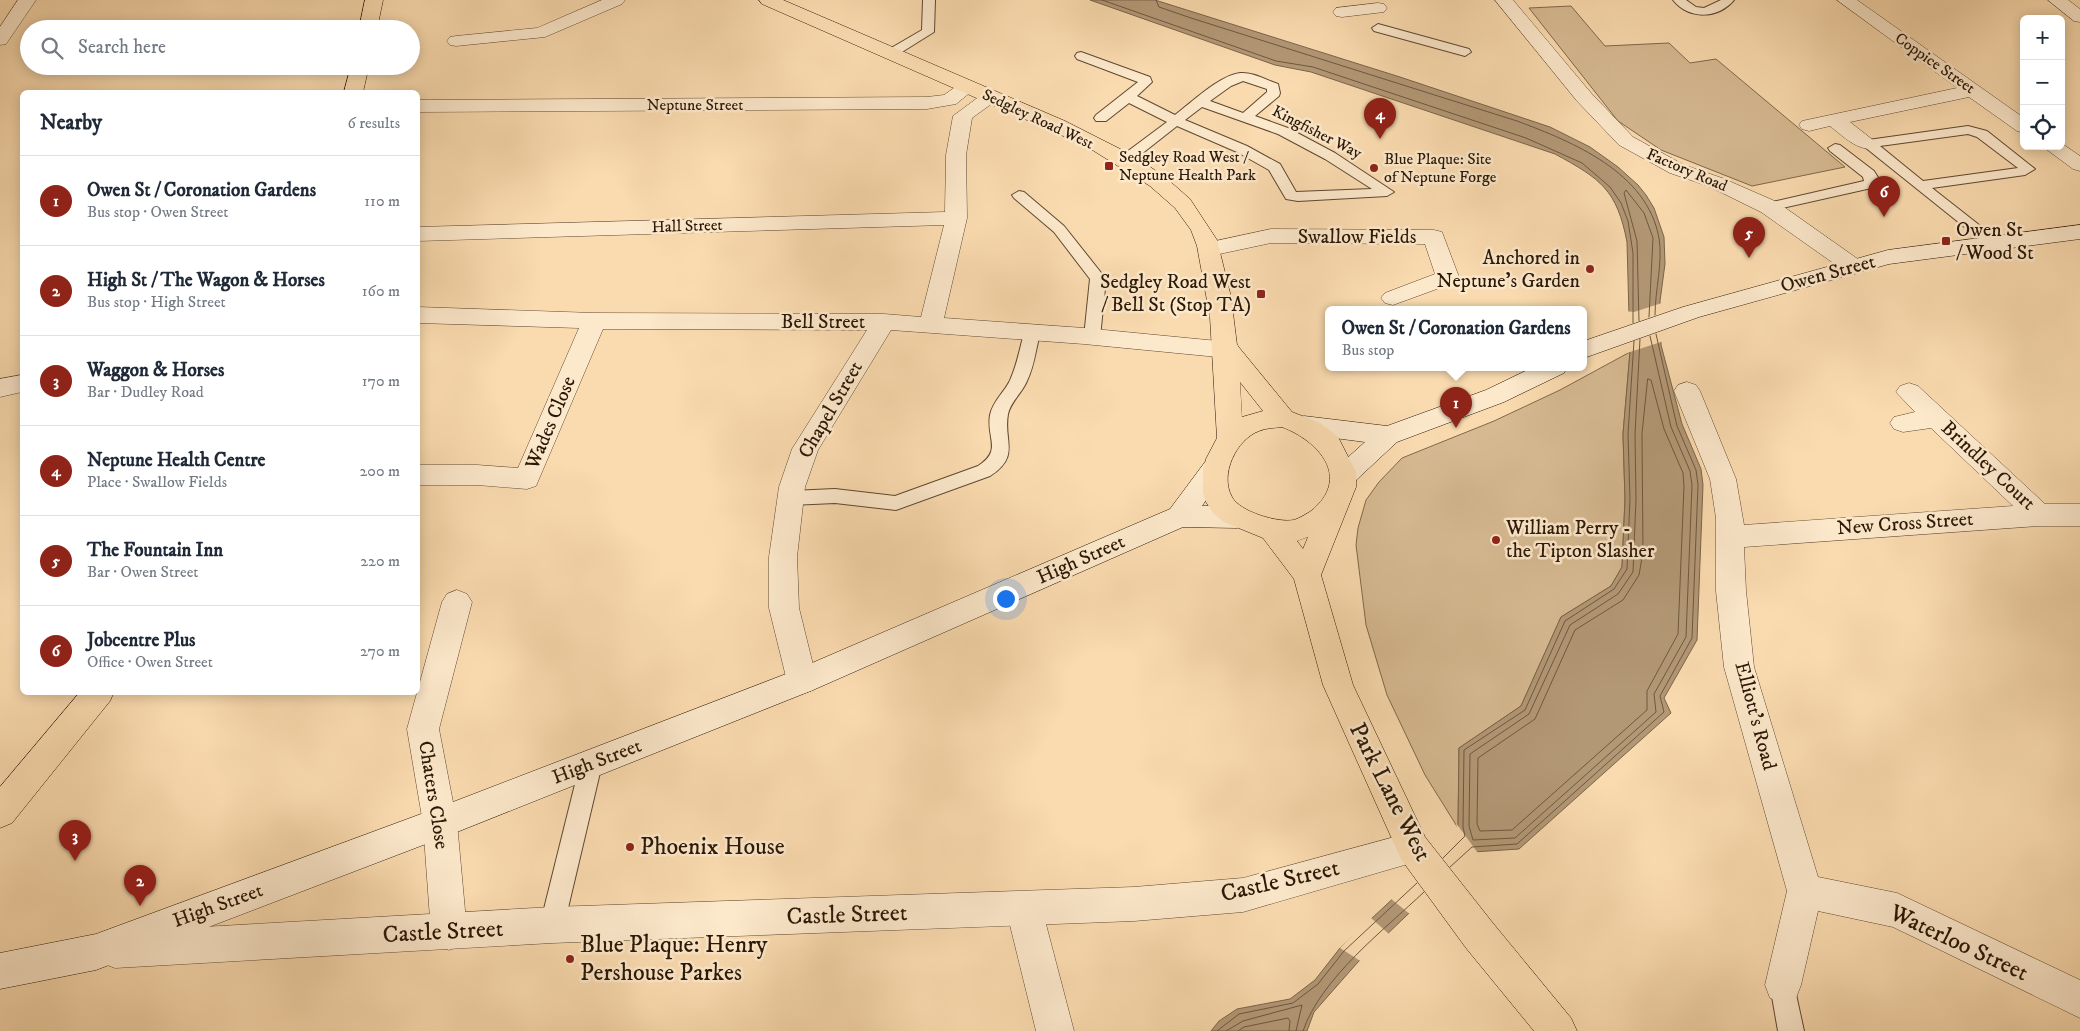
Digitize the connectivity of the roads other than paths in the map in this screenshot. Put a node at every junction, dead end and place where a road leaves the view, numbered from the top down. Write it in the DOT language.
graph roads {
  1 [pos="27,0"];
  2 [pos="374,0"];
  3 [pos="614,0"];
  4 [pos="768,0"];
  5 [pos="928,0"];
  6 [pos="1504,0"];
  7 [pos="1679,0"];
  8 [pos="1728,0"];
  9 [pos="1846,0"];
  10 [pos="2057,0"];
  11 [pos="1376,4"];
  12 [pos="1342,12"];
  13 [pos="2080,17"];
  14 [pos="370,20"];
  15 [pos="1378,28"];
  16 [pos="0,40"];
  17 [pos="456,41"];
  18 [pos="1465,52"];
  19 [pos="890,54"];
  20 [pos="1081,56"];
  21 [pos="358,75"];
  22 [pos="968,87"];
  23 [pos="354,90"];
  24 [pos="1973,90"];
  25 [pos="991,97"];
  26 [pos="1128,97"];
  27 [pos="1201,102"];
  28 [pos="420,106"];
  29 [pos="1101,118"];
  30 [pos="1245,118"];
  31 [pos="1834,120"];
  32 [pos="1176,121"];
  33 [pos="2020,124"];
  34 [pos="1809,125"];
  35 [pos="1864,140"];
  36 [pos="1835,148"];
  37 [pos="2058,150"];
  38 [pos="1124,160"];
  39 [pos="2080,165"];
  40 [pos="1922,185"];
  41 [pos="1019,196"];
  42 [pos="1769,207"];
  43 [pos="956,218"];
  44 [pos="2080,232"];
  45 [pos="420,234"];
  46 [pos="1992,242"];
  47 [pos="1210,249"];
  48 [pos="1854,267"];
  49 [pos="1393,298"];
  50 [pos="420,315"];
  51 [pos="594,321"];
  52 [pos="884,322"];
  53 [pos="931,325"];
  54 [pos="1032,333"];
  55 [pos="1092,337"];
  56 [pos="1587,349"];
  57 [pos="1228,350"];
  58 [pos="1547,371"];
  59 [pos="20,384"];
  60 [pos="0,388"];
  61 [pos="1687,391"];
  62 [pos="1909,392"];
  63 [pos="1936,418"];
  64 [pos="1293,422"];
  65 [pos="1903,423"];
  66 [pos="1388,435"];
  67 [pos="1230,441"];
  68 [pos="1214,470"];
  69 [pos="420,475"];
  70 [pos="1344,476"];
  71 [pos="791,498"];
  72 [pos="1335,505"];
  73 [pos="2039,515"];
  74 [pos="2080,515"];
  75 [pos="1180,516"];
  76 [pos="1237,518"];
  77 [pos="1272,529"];
  78 [pos="1730,537"];
  79 [pos="1307,575"];
  80 [pos="457,602"];
  81 [pos="802,681"];
  82 [pos="97,695"];
  83 [pos="591,764"];
  84 [pos="0,812"];
  85 [pos="440,823"];
  86 [pos="1412,848"];
  87 [pos="1805,891"];
  88 [pos="1024,909"];
  89 [pos="552,925"];
  90 [pos="449,932"];
  91 [pos="96,952"];
  92 [pos="0,971"];
  93 [pos="1782,985"];
  94 [pos="2080,999"];
  95 [pos="1055,1031"];
  96 [pos="1558,1031"];
  97 [pos="1791,1031"];
  1 -- 16 [label="street"];
  2 -- 14 [label="main road"];
  3 -- 17 [label="street"];
  4 -- 19 [label="main road, Sedgley Road West"];
  5 -- 19 [label="lane"];
  6 -- 42 [label="street, Factory Road"];
  7 -- 8 [label="lane"];
  9 -- 24 [label="street, Coppice Street"];
  10 -- 13 [label="street"];
  11 -- 12 [label="street"];
  11 -- 15 [label="street"];
  15 -- 18 [label="lane"];
  19 -- 22 [label="main road, Sedgley Road West"];
  20 -- 26 [label="lane"];
  21 -- 23 [label="main road"];
  22 -- 25 [label="main road, Sedgley Road West"];
  22 -- 28 [label="street, Neptune Street"];
  24 -- 31 [label="street"];
  24 -- 33 [label="street, Coppice Street"];
  25 -- 38 [label="main road, Sedgley Road West"];
  25 -- 43 [label="street"];
  26 -- 29 [label="lane"];
  26 -- 32 [label="lane, Kingfisher Way"];
  27 -- 30 [label="lane, Kingfisher Way"];
  27 -- 30 [label="lane"];
  27 -- 32 [label="lane"];
  30 -- 32 [label="lane, Kingfisher Way"];
  31 -- 34 [label="street"];
  31 -- 35 [label="street"];
  32 -- 38 [label="lane"];
  35 -- 40 [label="lane"];
  35 -- 40 [label="lane"];
  36 -- 42 [label="lane"];
  37 -- 39 [label="street"];
  38 -- 47 [label="main road, Sedgley Road West"];
  40 -- 46 [label="lane"];
  41 -- 55 [label="lane"];
  42 -- 48 [label="street, Factory Road"];
  43 -- 45 [label="street, Hall Street"];
  43 -- 53 [label="street"];
  44 -- 46 [label="street, Owen Street"];
  46 -- 48 [label="street, Owen Street"];
  47 -- 49 [label="street, Swallow Fields"];
  47 -- 57 [label="main road, Sedgley Road West"];
  48 -- 56 [label="street, Owen Street"];
  50 -- 51 [label="street, Bell Street"];
  51 -- 52 [label="street, Bell Street"];
  51 -- 69 [label="street, Wades Close"];
  52 -- 53 [label="street, Bell Street"];
  52 -- 71 [label="street, Chapel Street"];
  53 -- 54 [label="street, Bell Street"];
  54 -- 55 [label="street, Bell Street"];
  54 -- 71 [label="lane"];
  55 -- 57 [label="street, Bell Street"];
  57 -- 64 [label="main road"];
  57 -- 67 [label="main road, Sedgley Road West"];
  58 -- 66 [label="street"];
  59 -- 60 [label="street"];
  61 -- 78 [label="street, Elliott's Road"];
  62 -- 63 [label="street, Brindley Court"];
  63 -- 65 [label="street, Brindley Court"];
  63 -- 73 [label="street, Brindley Court"];
  64 -- 66 [label="street"];
  64 -- 67 [label="main road"];
  64 -- 70 [label="main road"];
  66 -- 70 [label="street"];
  67 -- 68 [label="main road"];
  68 -- 75 [label="street, High Street"];
  68 -- 76 [label="main road"];
  70 -- 72 [label="main road"];
  71 -- 81 [label="street, Chapel Street"];
  72 -- 77 [label="main road"];
  72 -- 79 [label="main road"];
  73 -- 74 [label="street, New Cross Street"];
  73 -- 78 [label="street, New Cross Street"];
  75 -- 76 [label="street, High Street"];
  75 -- 81 [label="street, High Street"];
  76 -- 77 [label="main road"];
  77 -- 79 [label="main road, Park Lane West"];
  78 -- 87 [label="street, Elliott's Road"];
  79 -- 86 [label="main road, Park Lane West"];
  80 -- 85 [label="street, Chaters Close"];
  81 -- 83 [label="street, High Street"];
  82 -- 84 [label="main road"];
  83 -- 85 [label="street, High Street"];
  83 -- 89 [label="lane"];
  85 -- 90 [label="street, Chaters Close"];
  85 -- 91 [label="street, High Street"];
  86 -- 88 [label="street, Castle Street"];
  86 -- 96 [label="main road, Park Lane West"];
  87 -- 93 [label="street"];
  87 -- 94 [label="street, Waterloo Street"];
  88 -- 89 [label="street, Castle Street"];
  88 -- 95 [label="street"];
  89 -- 90 [label="street, Castle Street"];
  90 -- 91 [label="street, Castle Street"];
  91 -- 92 [label="street, High Street"];
  93 -- 97 [label="lane"];
}
